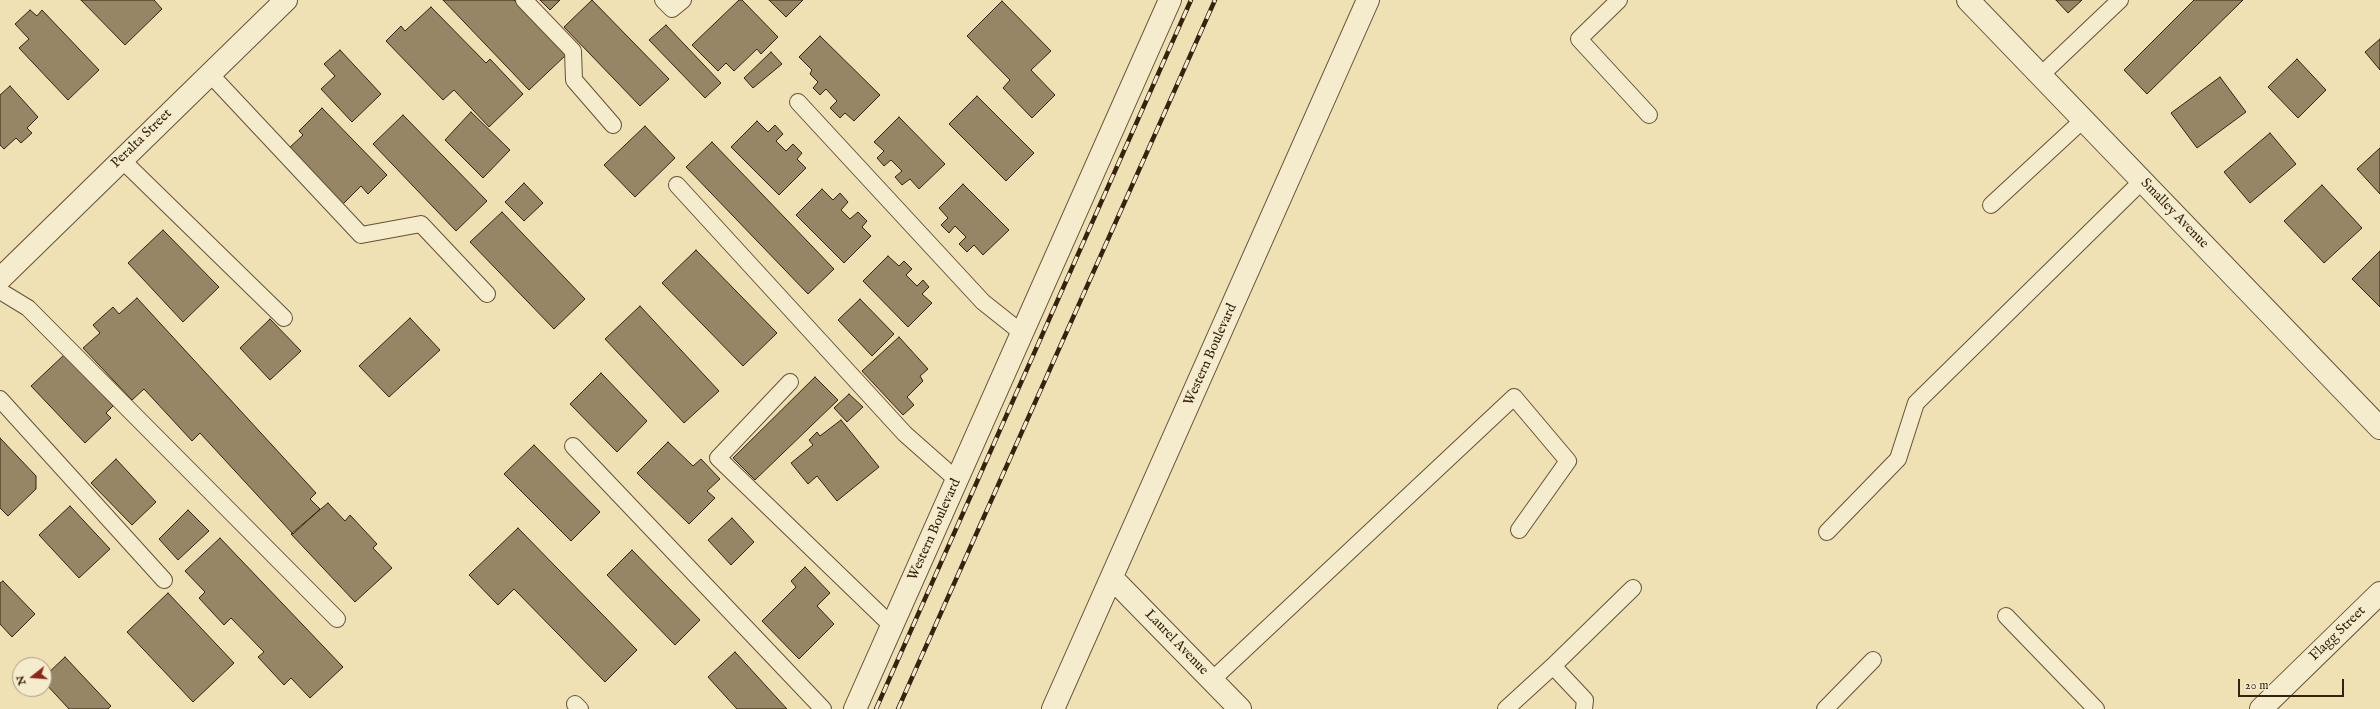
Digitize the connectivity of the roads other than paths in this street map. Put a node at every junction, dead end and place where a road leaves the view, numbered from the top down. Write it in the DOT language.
graph roads {
  1 [pos="286,0"];
  2 [pos="524,0"];
  3 [pos="663,0"];
  4 [pos="683,0"];
  5 [pos="1170,0"];
  6 [pos="1368,0"];
  7 [pos="1619,0"];
  8 [pos="1968,0"];
  9 [pos="2120,0"];
  10 [pos="210,74"];
  11 [pos="2041,75"];
  12 [pos="798,102"];
  13 [pos="1650,115"];
  14 [pos="2084,119"];
  15 [pos="614,125"];
  16 [pos="121,159"];
  17 [pos="2142,181"];
  18 [pos="677,185"];
  19 [pos="1991,205"];
  20 [pos="0,279"];
  21 [pos="0,291"];
  22 [pos="487,294"];
  23 [pos="284,318"];
  24 [pos="1022,333"];
  25 [pos="790,382"];
  26 [pos="0,399"];
  27 [pos="2380,428"];
  28 [pos="573,446"];
  29 [pos="957,480"];
  30 [pos="1519,530"];
  31 [pos="1827,532"];
  32 [pos="1112,578"];
  33 [pos="164,580"];
  34 [pos="1633,588"];
  35 [pos="2380,593"];
  36 [pos="2006,616"];
  37 [pos="337,619"];
  38 [pos="892,626"];
  39 [pos="1872,660"];
  40 [pos="1554,666"];
  41 [pos="1212,680"];
  42 [pos="823,709"];
  43 [pos="855,709"];
  44 [pos="1053,709"];
  45 [pos="1240,709"];
  46 [pos="1506,709"];
  47 [pos="1584,709"];
  48 [pos="1825,709"];
  49 [pos="2096,709"];
  50 [pos="2261,709"];
  1 -- 10 [label="street, Peralta Street"];
  2 -- 15 [label="lane"];
  3 -- 4 [label="lane"];
  5 -- 24 [label="street, Western Boulevard"];
  6 -- 32 [label="street, Western Boulevard"];
  7 -- 13 [label="lane"];
  8 -- 11 [label="street, Smalley Avenue"];
  9 -- 11 [label="lane"];
  10 -- 16 [label="street, Peralta Street"];
  10 -- 22 [label="lane"];
  11 -- 14 [label="street, Smalley Avenue"];
  12 -- 24 [label="lane"];
  14 -- 17 [label="street, Smalley Avenue"];
  14 -- 19 [label="lane"];
  16 -- 20 [label="street, Peralta Street"];
  16 -- 23 [label="lane"];
  17 -- 27 [label="street, Smalley Avenue"];
  17 -- 31 [label="lane"];
  18 -- 29 [label="lane"];
  21 -- 37 [label="lane"];
  24 -- 29 [label="street, Western Boulevard"];
  25 -- 38 [label="lane"];
  26 -- 33 [label="lane"];
  28 -- 42 [label="lane"];
  29 -- 38 [label="street, Western Boulevard"];
  30 -- 41 [label="lane"];
  32 -- 41 [label="street, Laurel Avenue"];
  32 -- 44 [label="street, Western Boulevard"];
  34 -- 40 [label="lane"];
  35 -- 50 [label="street, Flagg Street"];
  36 -- 49 [label="lane"];
  38 -- 43 [label="street, Western Boulevard"];
  39 -- 48 [label="lane"];
  40 -- 46 [label="lane"];
  40 -- 47 [label="lane"];
  41 -- 45 [label="street, Laurel Avenue"];
}
